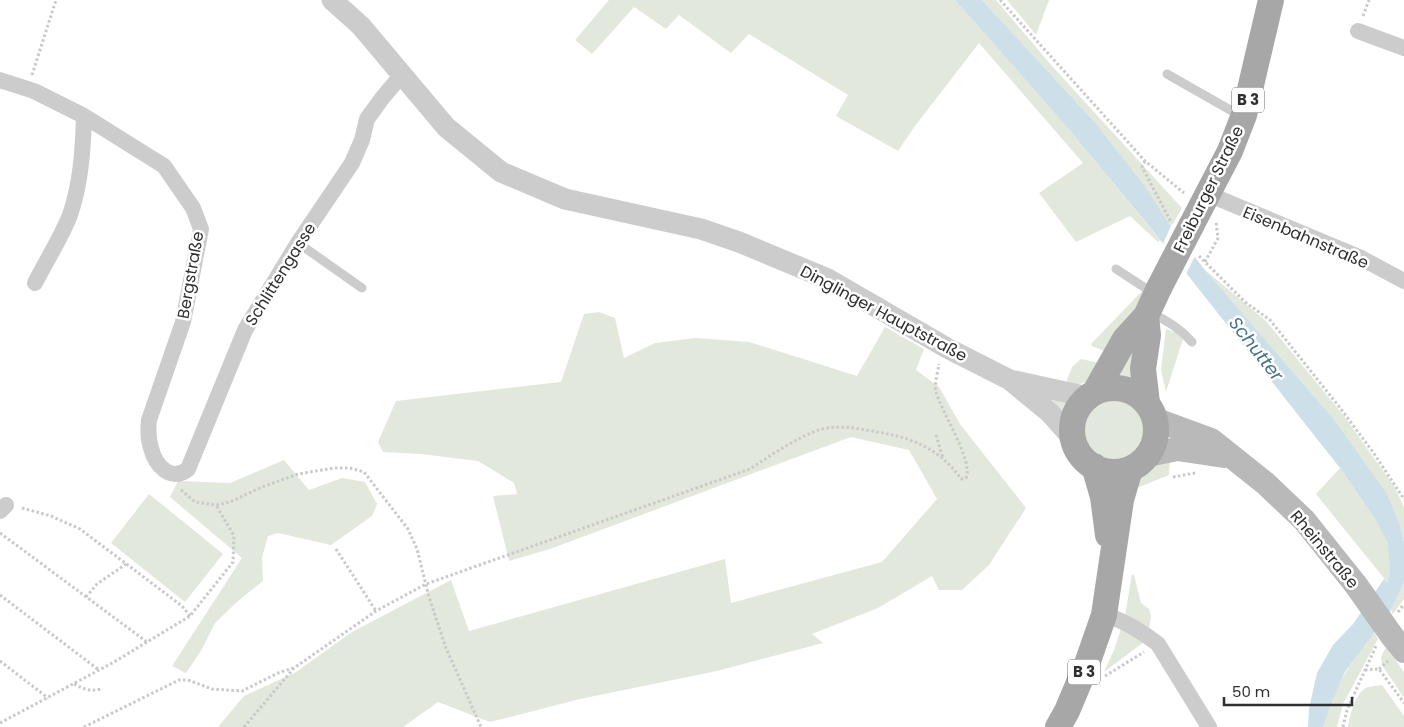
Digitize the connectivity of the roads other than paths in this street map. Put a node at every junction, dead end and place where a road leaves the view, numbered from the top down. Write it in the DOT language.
graph roads {
  1 [pos="332,0"];
  2 [pos="1270,0"];
  3 [pos="1358,31"];
  4 [pos="1404,48"];
  5 [pos="1167,74"];
  6 [pos="401,76"];
  7 [pos="0,80"];
  8 [pos="1244,115"];
  9 [pos="84,116"];
  10 [pos="1195,212"];
  11 [pos="298,243"];
  12 [pos="1116,269"];
  13 [pos="1404,281"];
  14 [pos="35,284"];
  15 [pos="362,288"];
  16 [pos="1152,302"];
  17 [pos="1192,342"];
  18 [pos="1010,380"];
  19 [pos="1091,395"];
  20 [pos="1150,411"];
  21 [pos="1074,440"];
  22 [pos="1233,458"];
  23 [pos="1139,462"];
  24 [pos="1094,466"];
  25 [pos="171,474"];
  26 [pos="1112,563"];
  27 [pos="1104,615"];
  28 [pos="1398,643"];
  29 [pos="1058,727"];
  30 [pos="1209,727"];
  1 -- 6 [label="street, Dinglinger Hauptstraße"];
  2 -- 8 [label="main road, Freiburger Straße / B 3"];
  3 -- 4 [label="street"];
  5 -- 8 [label="lane"];
  6 -- 11 [label="street, Schlittengasse"];
  6 -- 18 [label="street, Dinglinger Hauptstraße"];
  7 -- 9 [label="street, Bergstraße"];
  8 -- 10 [label="main road, Freiburger Straße / B 3"];
  9 -- 14 [label="street"];
  9 -- 25 [label="street, Bergstraße"];
  10 -- 13 [label="street, Eisenbahnstraße"];
  10 -- 16 [label="main road, Freiburger Straße / B 3, bridge"];
  11 -- 15 [label="lane"];
  11 -- 25 [label="street, Schlittengasse"];
  12 -- 16 [label="lane"];
  16 -- 17 [label="lane"];
  16 -- 19 [label="main road, Freiburger Straße / B 3"];
  16 -- 20 [label="main road, Freiburger Straße / B 3"];
  18 -- 19 [label="street, Dinglinger Hauptstraße"];
  18 -- 21 [label="street, Dinglinger Hauptstraße"];
  19 -- 20 [label="main road"];
  19 -- 21 [label="main road, B 3"];
  20 -- 22 [label="main road, Rheinstraße"];
  20 -- 23 [label="main road, B 3"];
  21 -- 24 [label="main road, B 3"];
  22 -- 23 [label="main road, Rheinstraße"];
  22 -- 28 [label="main road, Rheinstraße, bridge"];
  23 -- 24 [label="main road"];
  23 -- 26 [label="main road, B 3"];
  24 -- 26 [label="main road, B 3"];
  26 -- 27 [label="main road, B 3"];
  27 -- 29 [label="main road, B 3"];
  27 -- 30 [label="street"];
}
